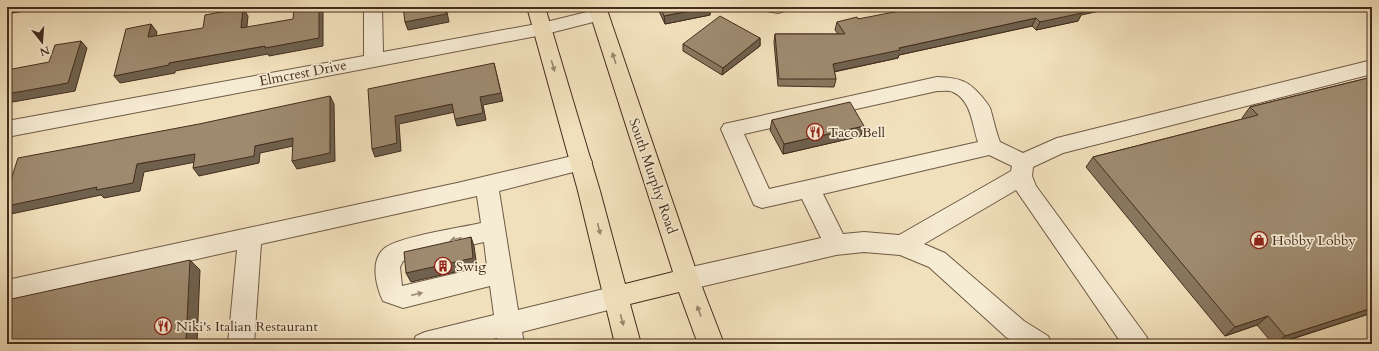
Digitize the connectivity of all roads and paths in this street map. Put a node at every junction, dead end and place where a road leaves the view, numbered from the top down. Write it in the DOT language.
graph roads {
  1 [pos="373,7"];
  2 [pos="536,7"];
  3 [pos="598,11"];
  4 [pos="542,29"];
  5 [pos="374,60"];
  6 [pos="1372,67"];
  7 [pos="7,129"];
  8 [pos="991,147"];
  9 [pos="581,162"];
  10 [pos="1022,169"];
  11 [pos="487,184"];
  12 [pos="809,189"];
  13 [pos="494,230"];
  14 [pos="250,236"];
  15 [pos="836,245"];
  16 [pos="902,245"];
  17 [pos="500,273"];
  18 [pos="688,279"];
  19 [pos="7,291"];
  20 [pos="616,297"];
  21 [pos="509,334"];
  22 [pos="241,344"];
  23 [pos="425,344"];
  24 [pos="628,344"];
  25 [pos="711,344"];
  26 [pos="1039,344"];
  27 [pos="1137,344"];
  1 -- 5 [label="street"];
  2 -- 4 [label="main road"];
  3 -- 4 [label="street, Elmcrest Drive"];
  18 -- 3 [label="main road, South Murphy Road, one-way"];
  4 -- 5 [label="street, Elmcrest Drive"];
  4 -- 9 [label="main road, one-way"];
  5 -- 7 [label="street, Elmcrest Drive"];
  6 -- 10 [label="street"];
  8 -- 10 [label="street"];
  8 -- 12 [label="street"];
  8 -- 12 [label="street"];
  9 -- 11 [label="street"];
  9 -- 20 [label="main road, one-way"];
  10 -- 16 [label="street"];
  10 -- 27 [label="street"];
  11 -- 13 [label="street"];
  11 -- 14 [label="street"];
  12 -- 15 [label="street"];
  13 -- 17 [label="street"];
  13 -- 17 [label="street, one-way"];
  14 -- 19 [label="street"];
  14 -- 22 [label="street"];
  15 -- 16 [label="street"];
  15 -- 18 [label="street"];
  16 -- 26 [label="street"];
  17 -- 21 [label="street"];
  18 -- 20 [label="main road"];
  25 -- 18 [label="main road, South Murphy Road, one-way"];
  20 -- 21 [label="street"];
  20 -- 24 [label="main road, one-way"];
  21 -- 23 [label="street"];
}
